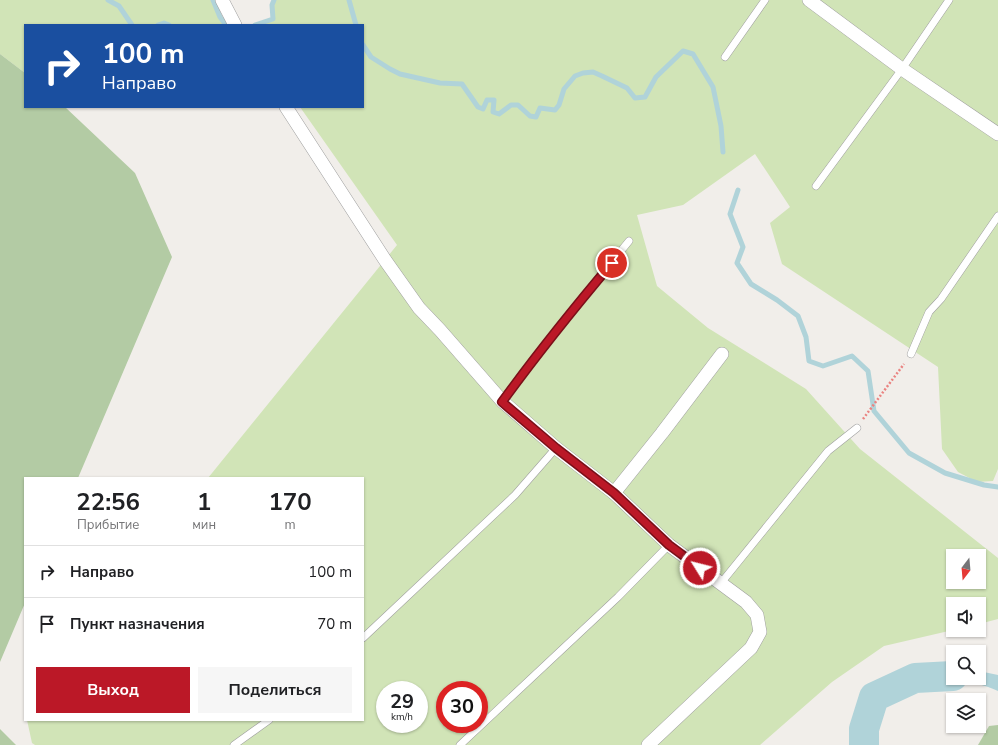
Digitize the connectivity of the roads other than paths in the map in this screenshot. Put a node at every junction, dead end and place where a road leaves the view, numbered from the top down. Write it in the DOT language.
graph roads {
  1 [pos="222,0"];
  2 [pos="765,0"];
  3 [pos="809,0"];
  4 [pos="949,0"];
  5 [pos="234,24"];
  6 [pos="725,57"];
  7 [pos="902,69"];
  8 [pos="287,108"];
  9 [pos="998,134"];
  10 [pos="816,186"];
  11 [pos="998,216"];
  12 [pos="629,241"];
  13 [pos="722,354"];
  14 [pos="911,354"];
  15 [pos="502,402"];
  16 [pos="857,428"];
  17 [pos="556,448"];
  18 [pos="614,493"];
  19 [pos="669,545"];
  20 [pos="721,583"];
  21 [pos="364,637"];
  22 [pos="267,721"];
  23 [pos="234,745"];
  24 [pos="460,745"];
  25 [pos="648,745"];
  1 -- 5 [label="street"];
  2 -- 6 [label="lane"];
  3 -- 7 [label="street"];
  4 -- 7 [label="lane"];
  7 -- 9 [label="street"];
  7 -- 10 [label="lane"];
  8 -- 15 [label="street"];
  11 -- 14 [label="lane"];
  12 -- 15 [label="lane"];
  13 -- 18 [label="street"];
  15 -- 17 [label="street"];
  16 -- 20 [label="lane"];
  17 -- 18 [label="street"];
  17 -- 21 [label="lane"];
  18 -- 19 [label="street"];
  19 -- 20 [label="street"];
  19 -- 24 [label="lane"];
  20 -- 25 [label="street"];
  22 -- 23 [label="lane"];
}
